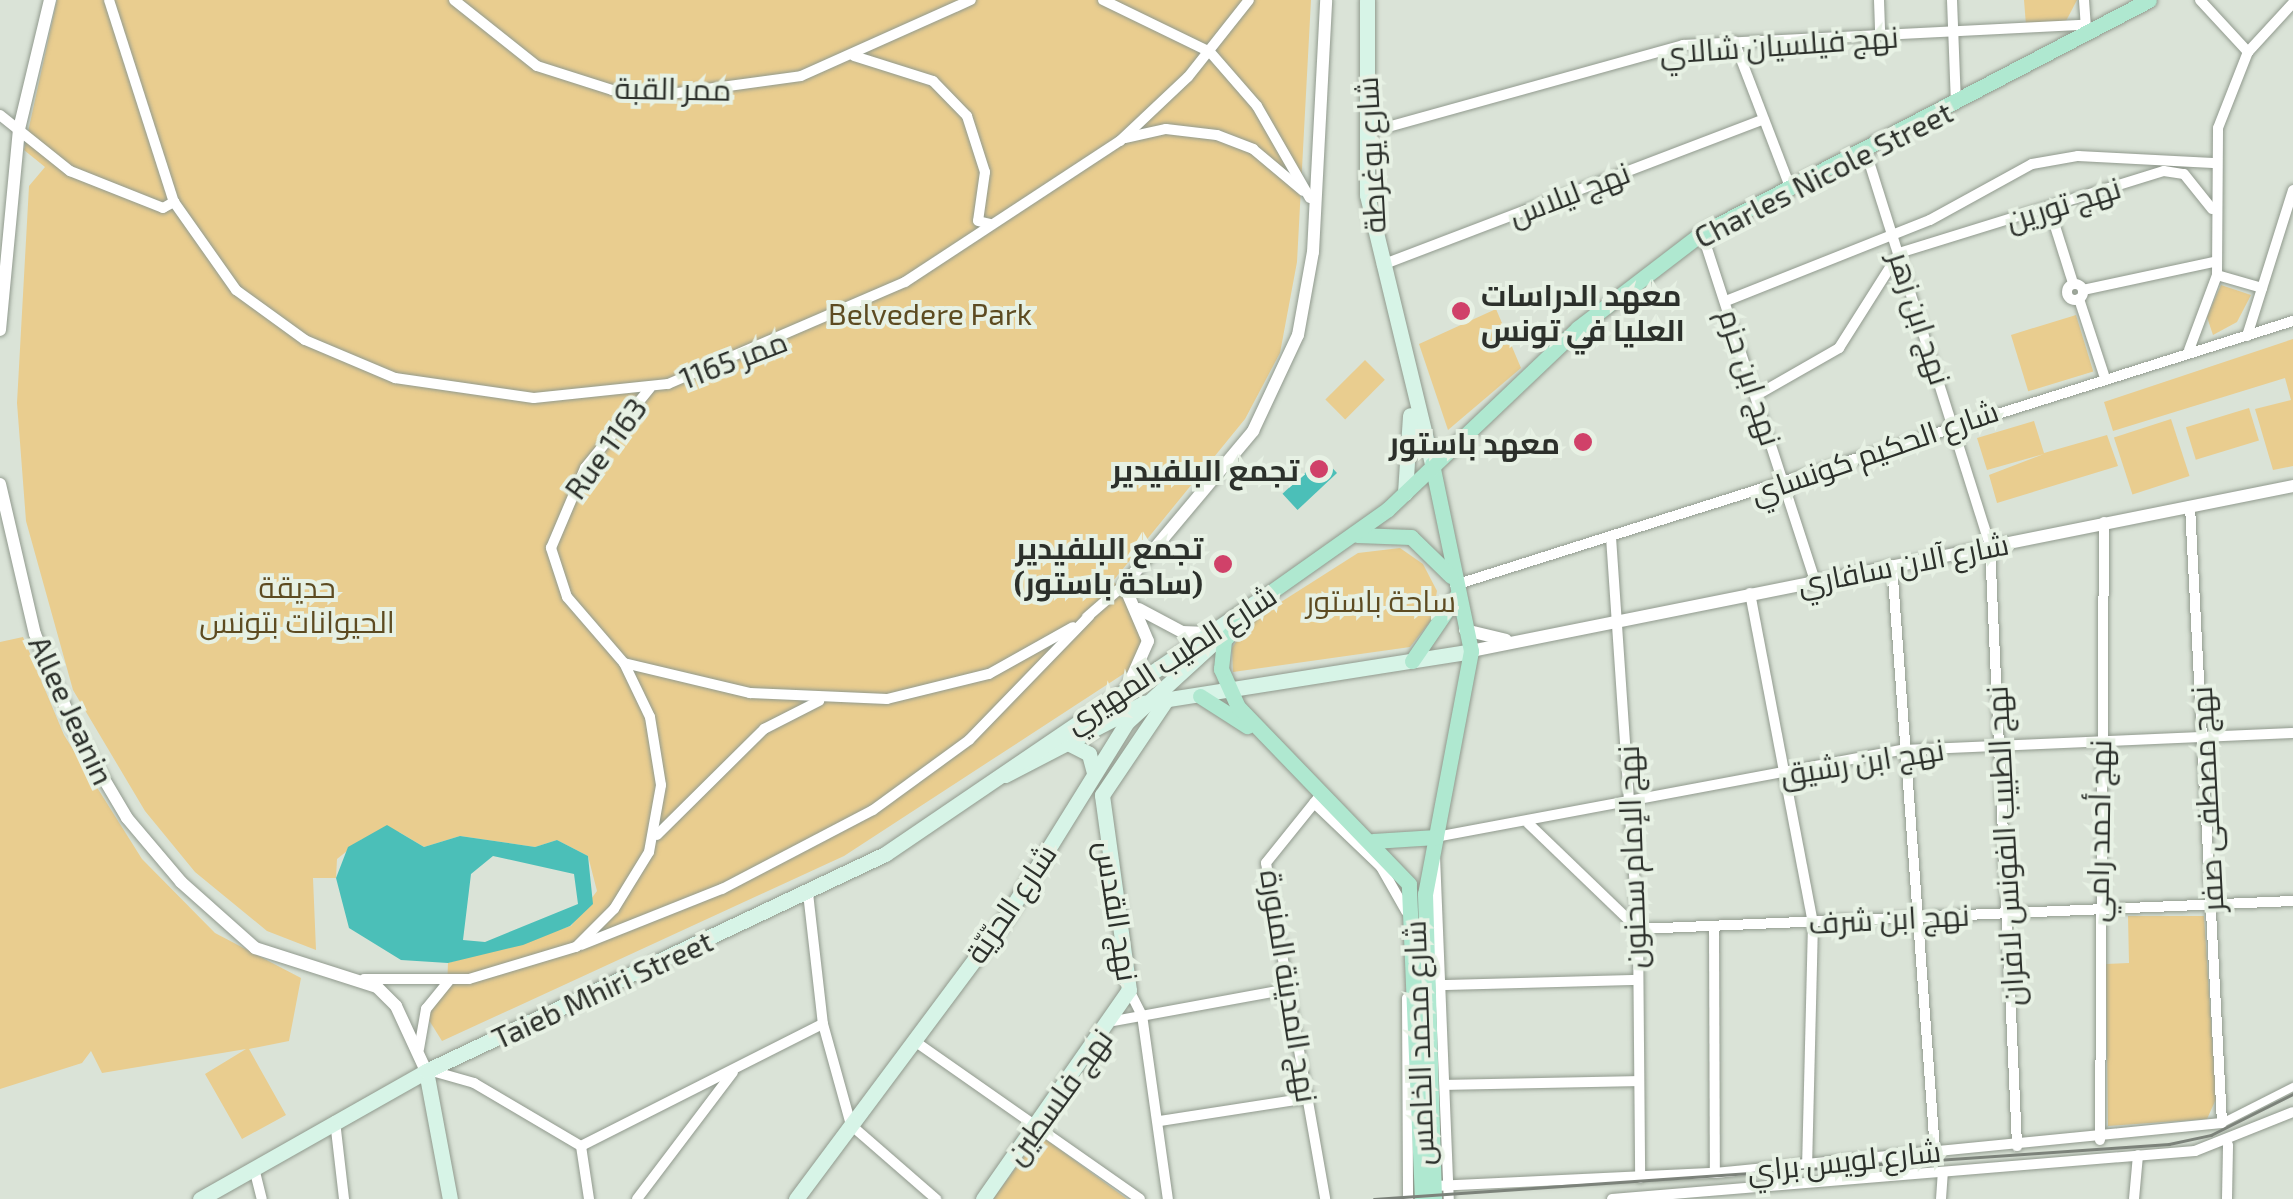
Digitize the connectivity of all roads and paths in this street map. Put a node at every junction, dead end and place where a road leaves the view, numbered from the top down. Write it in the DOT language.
graph roads {
  1 [pos="50,0"];
  2 [pos="109,0"];
  3 [pos="454,0"];
  4 [pos="971,0"];
  5 [pos="1102,0"];
  6 [pos="1249,0"];
  7 [pos="1326,0"];
  8 [pos="1879,0"];
  9 [pos="1952,0"];
  10 [pos="2084,0"];
  11 [pos="2149,0"];
  12 [pos="2200,0"];
  13 [pos="1369,1"];
  14 [pos="2293,2"];
  15 [pos="2088,31"];
  16 [pos="1953,32"];
  17 [pos="1880,34"];
  18 [pos="1734,40"];
  19 [pos="1210,52"];
  20 [pos="2248,52"];
  21 [pos="854,56"];
  22 [pos="1956,105"];
  23 [pos="24,106"];
  24 [pos="0,114"];
  25 [pos="1759,120"];
  26 [pos="19,128"];
  27 [pos="1366,132"];
  28 [pos="1120,140"];
  29 [pos="1865,150"];
  30 [pos="2213,163"];
  31 [pos="2165,167"];
  32 [pos="1790,186"];
  33 [pos="2293,190"];
  34 [pos="174,202"];
  35 [pos="1313,202"];
  36 [pos="2048,207"];
  37 [pos="2212,209"];
  38 [pos="990,224"];
  39 [pos="1702,232"];
  40 [pos="1894,235"];
  41 [pos="1899,254"];
  42 [pos="2214,262"];
  43 [pos="1378,266"];
  44 [pos="2217,276"];
  45 [pos="2262,288"];
  46 [pos="2078,291"];
  47 [pos="1726,301"];
  48 [pos="2293,321"];
  49 [pos="0,330"];
  50 [pos="2246,336"];
  51 [pos="2189,350"];
  52 [pos="1404,367"];
  53 [pos="2104,374"];
  54 [pos="650,388"];
  55 [pos="1757,394"];
  56 [pos="1955,423"];
  57 [pos="1432,464"];
  58 [pos="1784,483"];
  59 [pos="0,484"];
  60 [pos="2293,486"];
  61 [pos="1405,493"];
  62 [pos="2190,506"];
  63 [pos="2104,522"];
  64 [pos="1355,536"];
  65 [pos="1611,537"];
  66 [pos="1990,546"];
  67 [pos="1892,565"];
  68 [pos="1815,580"];
  69 [pos="1124,585"];
  70 [pos="1455,587"];
  71 [pos="1750,593"];
  72 [pos="1268,594"];
  73 [pos="1139,609"];
  74 [pos="1089,616"];
  75 [pos="1620,618"];
  76 [pos="1238,622"];
  77 [pos="1465,630"];
  78 [pos="1208,634"];
  79 [pos="1514,640"];
  80 [pos="1470,651"];
  81 [pos="1412,660"];
  82 [pos="624,663"];
  83 [pos="1128,686"];
  84 [pos="1228,692"];
  85 [pos="1200,696"];
  86 [pos="822,700"];
  87 [pos="1166,700"];
  88 [pos="1144,704"];
  89 [pos="2293,733"];
  90 [pos="2204,734"];
  91 [pos="1262,736"];
  92 [pos="2099,739"];
  93 [pos="1064,741"];
  94 [pos="2000,742"];
  95 [pos="1904,750"];
  96 [pos="1094,772"];
  97 [pos="1784,772"];
  98 [pos="1001,776"];
  99 [pos="1319,798"];
  100 [pos="1630,803"];
  101 [pos="1076,805"];
  102 [pos="1102,810"];
  103 [pos="1528,822"];
  104 [pos="656,836"];
  105 [pos="1373,841"];
  106 [pos="1434,843"];
  107 [pos="808,893"];
  108 [pos="2293,901"];
  109 [pos="2212,906"];
  110 [pos="2097,907"];
  111 [pos="2008,912"];
  112 [pos="1919,914"];
  113 [pos="1813,923"];
  114 [pos="1714,926"];
  115 [pos="1638,930"];
  116 [pos="576,947"];
  117 [pos="363,979"];
  118 [pos="1636,980"];
  119 [pos="449,981"];
  120 [pos="1442,985"];
  121 [pos="1129,990"];
  122 [pos="1289,990"];
  123 [pos="1142,1015"];
  124 [pos="1114,1021"];
  125 [pos="823,1024"];
  126 [pos="912,1040"];
  127 [pos="419,1049"];
  128 [pos="736,1068"];
  129 [pos="426,1071"];
  130 [pos="1637,1081"];
  131 [pos="1446,1085"];
  132 [pos="2293,1087"];
  133 [pos="1308,1098"];
  134 [pos="2293,1112"];
  135 [pos="335,1121"];
  136 [pos="1160,1121"];
  137 [pos="2222,1123"];
  138 [pos="851,1126"];
  139 [pos="1036,1127"];
  140 [pos="2100,1140"];
  141 [pos="2228,1145"];
  142 [pos="581,1146"];
  143 [pos="2017,1146"];
  144 [pos="1936,1150"];
  145 [pos="2138,1155"];
  146 [pos="1807,1164"];
  147 [pos="254,1168"];
  148 [pos="1715,1173"];
  149 [pos="1943,1173"];
  150 [pos="1640,1178"];
  151 [pos="1440,1190"];
  152 [pos="1834,1193"];
  153 [pos="1764,1196"];
  154 [pos="1167,1197"];
  155 [pos="1712,1197"];
  156 [pos="200,1199"];
  157 [pos="262,1199"];
  158 [pos="344,1199"];
  159 [pos="450,1199"];
  160 [pos="590,1199"];
  161 [pos="637,1199"];
  162 [pos="796,1199"];
  163 [pos="936,1199"];
  164 [pos="983,1199"];
  165 [pos="1143,1199"];
  166 [pos="1325,1199"];
  167 [pos="1408,1199"];
  168 [pos="1422,1199"];
  169 [pos="1449,1199"];
  170 [pos="1612,1199"];
  171 [pos="1941,1199"];
  172 [pos="2134,1199"];
  173 [pos="2227,1199"];
  1 -- 23 [label="street"];
  2 -- 34 [label="street, ممر 1165"];
  3 -- 21 [label="street, ممر القبة"];
  4 -- 21 [label="street, ممر القبة"];
  5 -- 19 [label="street"];
  6 -- 19 [label="street, ممر 1165"];
  7 -- 35 [label="street"];
  8 -- 17 [label="street"];
  9 -- 16 [label="street"];
  10 -- 15 [label="street"];
  11 -- 15 [label="main road, Charles Nicole Street"];
  12 -- 20 [label="street"];
  13 -- 27 [label="main road, شارع يوغرطة"];
  14 -- 20 [label="street"];
  15 -- 16 [label="street, نهج فيلسيان شالاي"];
  15 -- 22 [label="main road, Charles Nicole Street"];
  16 -- 17 [label="street, نهج فيلسيان شالاي"];
  16 -- 22 [label="street"];
  17 -- 18 [label="street, نهج فيلسيان شالاي"];
  18 -- 25 [label="street"];
  18 -- 27 [label="street, نهج فيلسيان شالاي"];
  19 -- 28 [label="street, ممر 1165"];
  19 -- 35 [label="street"];
  20 -- 30 [label="street"];
  21 -- 38 [label="street"];
  22 -- 29 [label="main road, Charles Nicole Street"];
  23 -- 24 [label="street"];
  23 -- 26 [label="street"];
  24 -- 26 [label="street"];
  25 -- 32 [label="street"];
  25 -- 43 [label="street, نهج ليلاس"];
  26 -- 34 [label="street"];
  26 -- 49 [label="street"];
  27 -- 43 [label="main road, شارع يوغرطة"];
  28 -- 35 [label="street"];
  28 -- 38 [label="street, ممر 1165"];
  29 -- 32 [label="main road, Charles Nicole Street"];
  29 -- 40 [label="street, نهج ابن زهر"];
  30 -- 31 [label="street, نهج تورين"];
  30 -- 37 [label="street"];
  31 -- 36 [label="street, نهج تورين"];
  31 -- 37 [label="street"];
  31 -- 40 [label="street, نهج تورين"];
  32 -- 39 [label="main road, Charles Nicole Street"];
  33 -- 45 [label="street"];
  34 -- 54 [label="street, ممر 1165"];
  35 -- 69 [label="street"];
  36 -- 41 [label="street, نهج تورين"];
  36 -- 46 [label="street"];
  37 -- 42 [label="street"];
  38 -- 54 [label="street, ممر 1165"];
  39 -- 47 [label="street, نهج ابن حزم"];
  39 -- 57 [label="main road, Charles Nicole Street"];
  40 -- 41 [label="street, نهج ابن زهر"];
  40 -- 47 [label="street, نهج تورين"];
  41 -- 55 [label="street"];
  41 -- 56 [label="street, نهج ابن زهر"];
  42 -- 44 [label="street"];
  42 -- 46 [label="street"];
  43 -- 52 [label="main road, شارع يوغرطة"];
  44 -- 45 [label="street"];
  44 -- 51 [label="street"];
  45 -- 50 [label="street"];
  46 -- 53 [label="street"];
  47 -- 55 [label="street, نهج ابن حزم"];
  48 -- 50 [label="street, شارع الحكيم كونساي"];
  50 -- 51 [label="street, شارع الحكيم كونساي"];
  51 -- 53 [label="street, شارع الحكيم كونساي"];
  52 -- 57 [label="main road, شارع يوغرطة"];
  52 -- 61 [label="main road, شارع يوغرطة"];
  53 -- 56 [label="street, شارع الحكيم كونساي"];
  54 -- 82 [label="street, Rue 1163"];
  55 -- 58 [label="street, نهج ابن حزم"];
  56 -- 58 [label="street, شارع الحكيم كونساي"];
  56 -- 66 [label="street, نهج ابن زهر"];
  57 -- 61 [label="main road, شارع الطيب المهيري"];
  57 -- 70 [label="main road"];
  58 -- 65 [label="street, شارع الحكيم كونساي"];
  58 -- 68 [label="street, نهج ابن حزم"];
  59 -- 117 [label="street, Allee Jeanin"];
  60 -- 62 [label="street, شارع آلان سافاري"];
  61 -- 64 [label="main road, شارع الطيب المهيري"];
  62 -- 63 [label="street, شارع آلان سافاري"];
  62 -- 90 [label="street, نهج مصطفى صفر"];
  63 -- 66 [label="street, شارع آلان سافاري"];
  63 -- 92 [label="street, نهج أحمد رامي"];
  64 -- 70 [label="main road"];
  64 -- 72 [label="main road, شارع الطيب المهيري"];
  65 -- 70 [label="street, شارع الحكيم كونساي"];
  65 -- 75 [label="street, نهج الإمام سحنون"];
  66 -- 67 [label="street, شارع آلان سافاري"];
  66 -- 94 [label="street, نهج الطبيب الفونس لافران"];
  67 -- 68 [label="street, شارع آلان سافاري"];
  67 -- 95 [label="street"];
  68 -- 71 [label="street, شارع آلان سافاري"];
  69 -- 73 [label="street"];
  69 -- 74 [label="street"];
  70 -- 77 [label="main road"];
  70 -- 81 [label="main road"];
  71 -- 75 [label="street, شارع آلان سافاري"];
  71 -- 97 [label="street"];
  72 -- 76 [label="main road"];
  72 -- 78 [label="main road, شارع الطيب المهيري"];
  73 -- 78 [label="street"];
  73 -- 83 [label="street"];
  74 -- 86 [label="street"];
  74 -- 116 [label="street"];
  75 -- 79 [label="street, شارع آلان سافاري"];
  75 -- 100 [label="street, نهج الإمام سحنون"];
  76 -- 84 [label="main road"];
  76 -- 88 [label="main road, شارع الحرّيّة"];
  77 -- 79 [label="street"];
  77 -- 80 [label="main road"];
  78 -- 83 [label="main road, شارع الطيب المهيري"];
  79 -- 80 [label="street, شارع آلان سافاري"];
  80 -- 81 [label="main road"];
  80 -- 106 [label="main road, شارع محمد الخامس"];
  81 -- 84 [label="main road"];
  82 -- 86 [label="street"];
  82 -- 104 [label="street"];
  83 -- 98 [label="main road, شارع الطيب المهيري"];
  84 -- 85 [label="main road"];
  84 -- 91 [label="main road"];
  85 -- 87 [label="main road"];
  85 -- 91 [label="main road"];
  86 -- 104 [label="street"];
  87 -- 88 [label="main road"];
  87 -- 102 [label="main road, نهج القدس"];
  88 -- 93 [label="main road"];
  88 -- 96 [label="main road, شارع الحرّيّة"];
  89 -- 90 [label="street, نهج ابن رشيق"];
  90 -- 92 [label="street, نهج ابن رشيق"];
  90 -- 109 [label="street, نهج مصطفى صفر"];
  91 -- 99 [label="main road, شارع محمد الخامس"];
  92 -- 94 [label="street, نهج ابن رشيق"];
  92 -- 110 [label="street, نهج أحمد رامي"];
  93 -- 96 [label="main road"];
  93 -- 98 [label="main road"];
  94 -- 95 [label="street, نهج ابن رشيق"];
  94 -- 111 [label="street, نهج الطبيب الفونس لافران"];
  95 -- 97 [label="street, نهج ابن رشيق"];
  95 -- 112 [label="street"];
  96 -- 101 [label="main road, شارع الحرّيّة"];
  97 -- 100 [label="street, نهج ابن رشيق"];
  97 -- 113 [label="street"];
  98 -- 107 [label="main road, Taieb Mhiri Street"];
  99 -- 105 [label="main road, شارع محمد الخامس"];
  99 -- 122 [label="street, نهج المدينة المنورة"];
  99 -- 167 [label="street"];
  100 -- 103 [label="street, نهج ابن رشيق"];
  100 -- 115 [label="street, نهج الإمام سحنون"];
  101 -- 102 [label="main road"];
  101 -- 126 [label="main road, شارع الحرّيّة"];
  102 -- 121 [label="main road, نهج القدس"];
  103 -- 106 [label="street, نهج ابن رشيق"];
  103 -- 115 [label="street"];
  104 -- 116 [label="street"];
  105 -- 106 [label="main road"];
  105 -- 168 [label="main road, شارع محمد الخامس"];
  106 -- 120 [label="street"];
  106 -- 151 [label="main road, شارع محمد الخامس"];
  107 -- 125 [label="street"];
  107 -- 129 [label="main road, Taieb Mhiri Street"];
  108 -- 109 [label="street, نهج ابن شرف"];
  109 -- 110 [label="street, نهج ابن شرف"];
  109 -- 137 [label="street, نهج مصطفى صفر"];
  110 -- 111 [label="street, نهج ابن شرف"];
  110 -- 140 [label="street, نهج أحمد رامي"];
  111 -- 112 [label="street, نهج ابن شرف"];
  111 -- 143 [label="street, نهج الطبيب الفونس لافران"];
  112 -- 113 [label="street, نهج ابن شرف"];
  112 -- 144 [label="street"];
  113 -- 114 [label="street, نهج ابن شرف"];
  113 -- 146 [label="street"];
  114 -- 115 [label="street, نهج ابن شرف"];
  114 -- 148 [label="street"];
  115 -- 118 [label="street, نهج الإمام سحنون"];
  116 -- 119 [label="street"];
  117 -- 119 [label="street"];
  117 -- 127 [label="street"];
  118 -- 120 [label="street"];
  118 -- 130 [label="street, نهج الإمام سحنون"];
  119 -- 127 [label="street"];
  120 -- 131 [label="street"];
  121 -- 123 [label="street, نهج القدس"];
  121 -- 124 [label="main road, نهج فلسطين"];
  122 -- 123 [label="street"];
  122 -- 133 [label="street, نهج المدينة المنورة"];
  123 -- 124 [label="street"];
  123 -- 136 [label="street, نهج القدس"];
  124 -- 139 [label="main road, نهج فلسطين"];
  125 -- 128 [label="street"];
  125 -- 138 [label="street"];
  126 -- 138 [label="main road, شارع الحرّيّة"];
  126 -- 139 [label="street"];
  127 -- 129 [label="street"];
  128 -- 142 [label="street"];
  128 -- 161 [label="street"];
  129 -- 135 [label="main road, Taieb Mhiri Street"];
  129 -- 142 [label="street"];
  129 -- 159 [label="main road"];
  130 -- 131 [label="street"];
  130 -- 150 [label="street, نهج الإمام سحنون"];
  131 -- 151 [label="street"];
  132 -- 137 [label="street"];
  133 -- 136 [label="street"];
  133 -- 166 [label="street, نهج المدينة المنورة"];
  134 -- 141 [label="street"];
  135 -- 147 [label="main road, Taieb Mhiri Street"];
  135 -- 158 [label="street"];
  136 -- 154 [label="street, نهج القدس"];
  137 -- 140 [label="street, شارع لويس براي"];
  138 -- 162 [label="main road, شارع الحرّيّة"];
  138 -- 163 [label="street"];
  139 -- 164 [label="main road, نهج فلسطين"];
  139 -- 165 [label="street"];
  140 -- 143 [label="street, شارع لويس براي"];
  141 -- 145 [label="street, شارع لويس براي"];
  141 -- 173 [label="street"];
  142 -- 160 [label="street"];
  143 -- 144 [label="street, شارع لويس براي"];
  144 -- 146 [label="street, شارع لويس براي"];
  145 -- 149 [label="street, شارع لويس براي"];
  145 -- 172 [label="street"];
  146 -- 148 [label="street, شارع لويس براي"];
  147 -- 156 [label="main road, Taieb Mhiri Street"];
  147 -- 157 [label="street"];
  148 -- 150 [label="street, شارع لويس براي"];
  149 -- 152 [label="street, شارع لويس براي"];
  149 -- 171 [label="street"];
  150 -- 151 [label="street, شارع لويس براي"];
  151 -- 169 [label="street"];
  152 -- 153 [label="street, شارع لويس براي"];
  153 -- 155 [label="street, شارع لويس براي"];
  154 -- 165 [label="street"];
  155 -- 170 [label="street, شارع لويس براي"];
}
